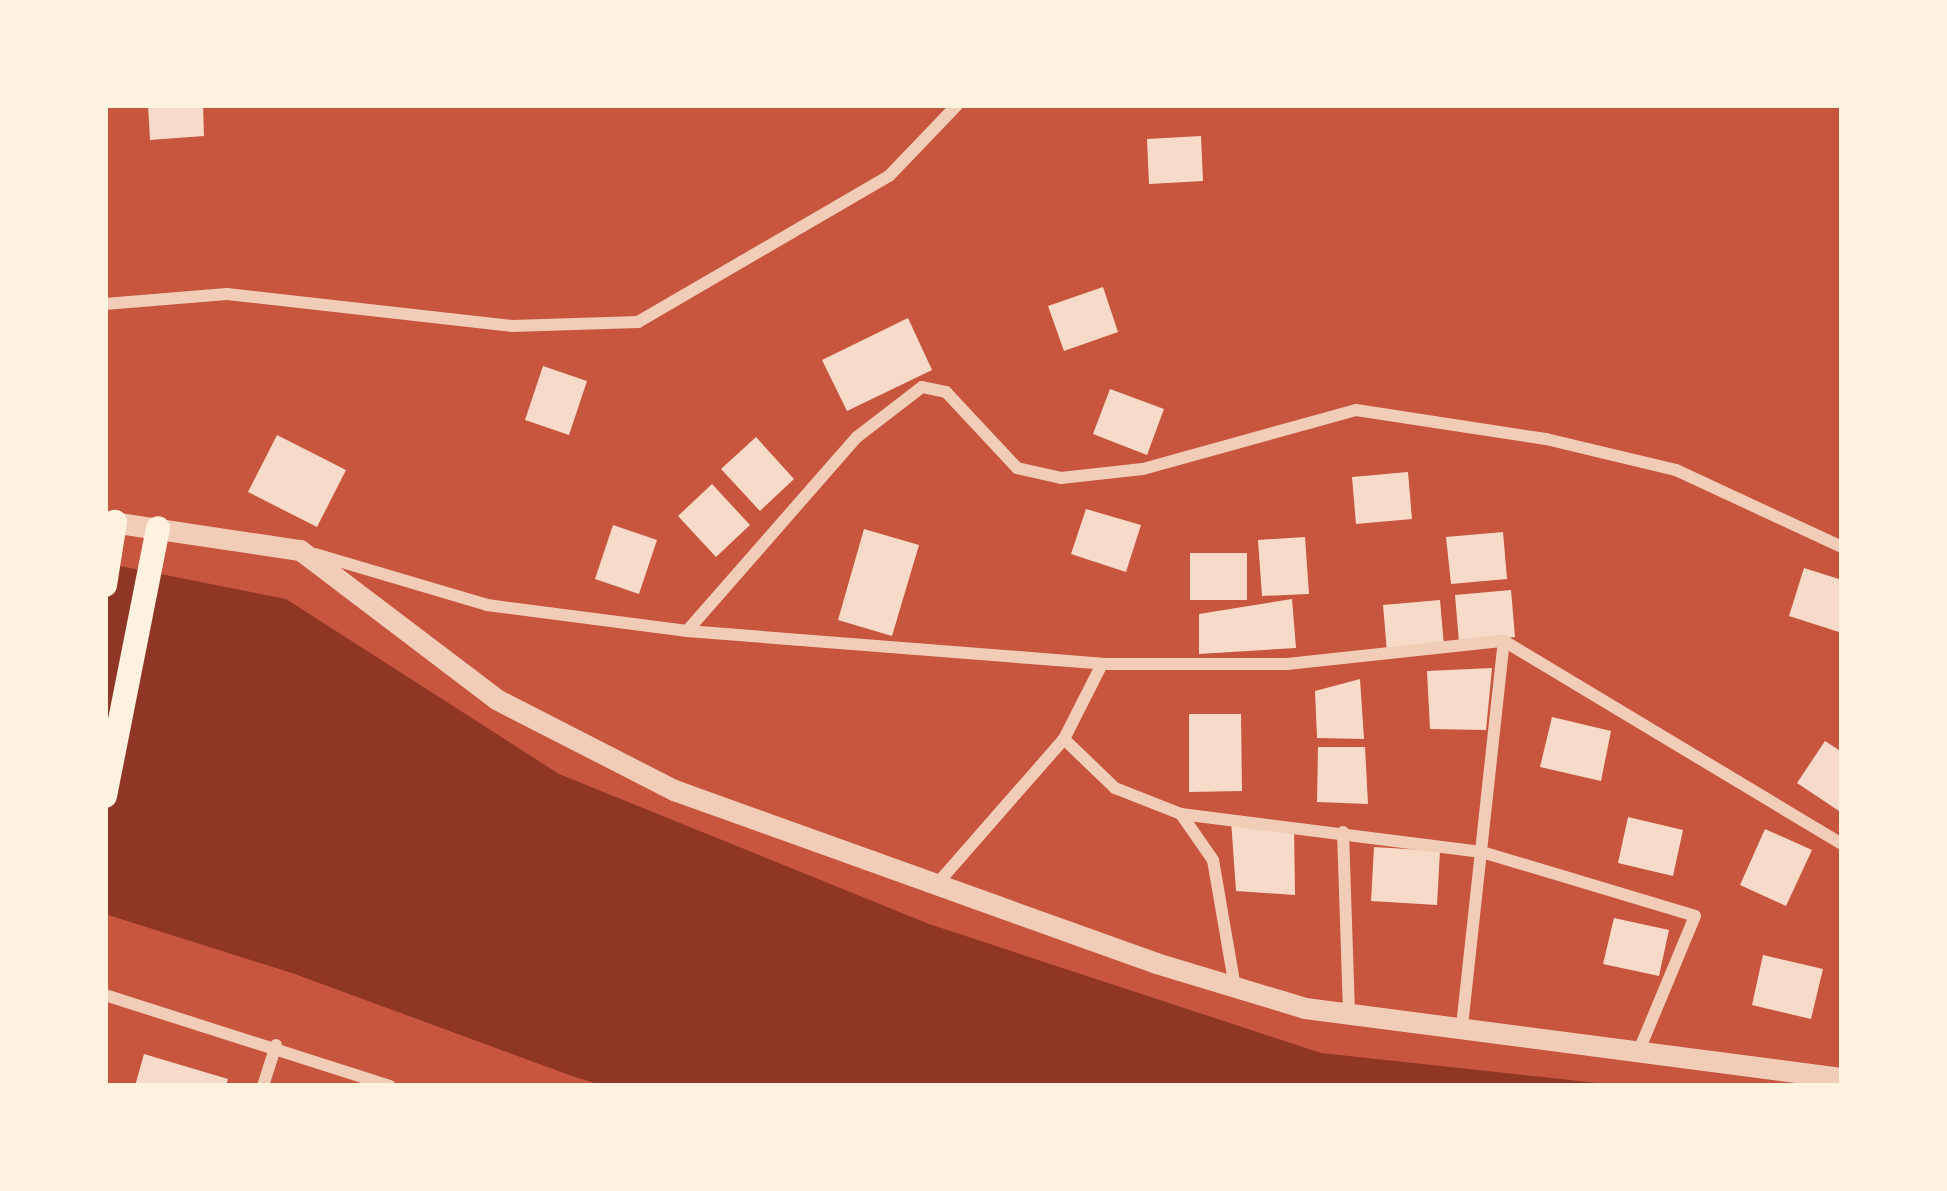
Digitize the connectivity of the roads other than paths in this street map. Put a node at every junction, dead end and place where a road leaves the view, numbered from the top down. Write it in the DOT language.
graph roads {
  1 [pos="957,105"];
  2 [pos="105,304"];
  3 [pos="110,522"];
  4 [pos="158,528"];
  5 [pos="1842,547"];
  6 [pos="300,550"];
  7 [pos="107,574"];
  8 [pos="687,631"];
  9 [pos="1504,641"];
  10 [pos="1102,664"];
  11 [pos="1064,739"];
  12 [pos="105,796"];
  13 [pos="1181,814"];
  14 [pos="1343,832"];
  15 [pos="1842,844"];
  16 [pos="1483,852"];
  17 [pos="937,884"];
  18 [pos="1235,987"];
  19 [pos="105,995"];
  20 [pos="1349,1013"];
  21 [pos="1462,1026"];
  22 [pos="276,1045"];
  23 [pos="1636,1056"];
  24 [pos="1842,1078"];
  25 [pos="263,1086"];
  26 [pos="390,1086"];
  1 -- 2 [label="street"];
  3 -- 4 [label="street"];
  3 -- 7 [label="main road"];
  4 -- 6 [label="street"];
  4 -- 12 [label="main road"];
  5 -- 8 [label="street"];
  6 -- 8 [label="street"];
  6 -- 17 [label="street"];
  8 -- 10 [label="street"];
  9 -- 10 [label="street"];
  9 -- 15 [label="street"];
  9 -- 16 [label="street"];
  10 -- 11 [label="street"];
  11 -- 13 [label="street"];
  11 -- 17 [label="street"];
  13 -- 14 [label="street"];
  13 -- 18 [label="street"];
  14 -- 16 [label="street"];
  14 -- 20 [label="street"];
  16 -- 21 [label="street"];
  16 -- 23 [label="street"];
  17 -- 18 [label="street"];
  18 -- 20 [label="street"];
  19 -- 22 [label="street"];
  20 -- 21 [label="street"];
  21 -- 23 [label="street"];
  22 -- 25 [label="street"];
  22 -- 26 [label="street"];
  23 -- 24 [label="street"];
}
